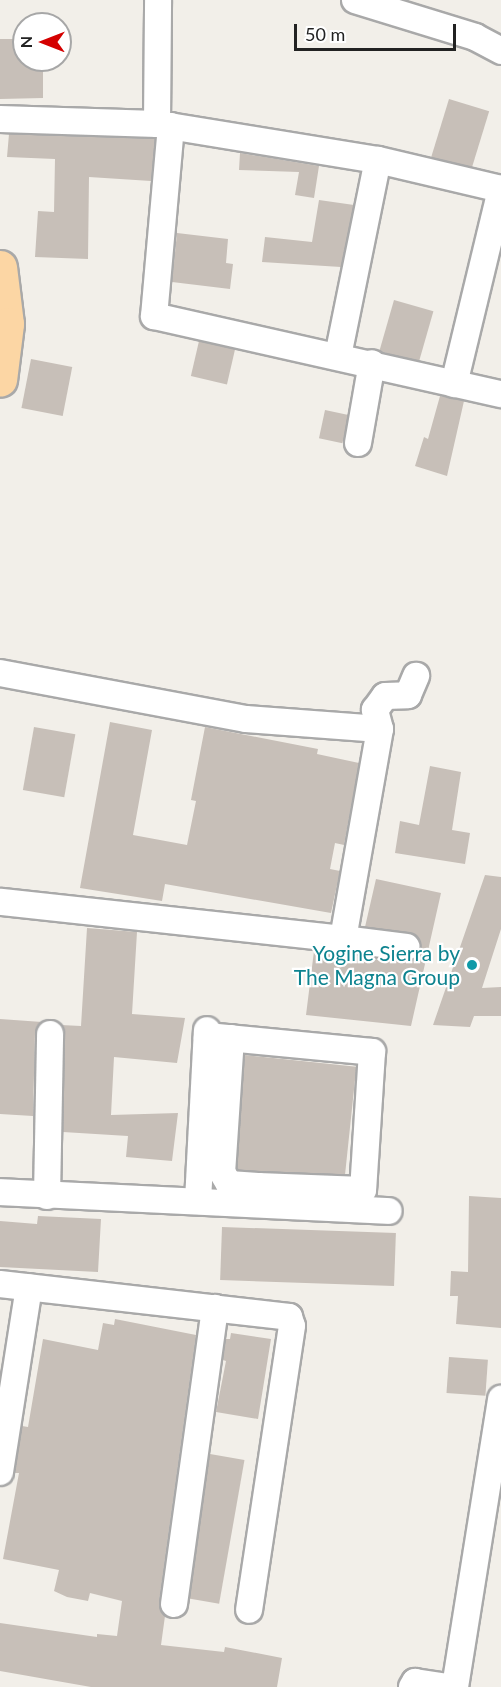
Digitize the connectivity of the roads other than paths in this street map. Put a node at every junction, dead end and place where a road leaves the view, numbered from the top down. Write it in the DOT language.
graph roads {
  1 [pos="158,0"];
  2 [pos="355,0"];
  3 [pos="389,6"];
  4 [pos="501,51"];
  5 [pos="0,119"];
  6 [pos="164,125"];
  7 [pos="378,160"];
  8 [pos="501,189"];
  9 [pos="0,267"];
  10 [pos="338,356"];
  11 [pos="372,363"];
  12 [pos="0,380"];
  13 [pos="454,384"];
  14 [pos="501,394"];
  15 [pos="358,443"];
  16 [pos="0,673"];
  17 [pos="416,676"];
  18 [pos="380,729"];
  19 [pos="0,902"];
  20 [pos="343,939"];
  21 [pos="406,947"];
  22 [pos="50,1034"];
  23 [pos="215,1035"];
  24 [pos="0,1192"];
  25 [pos="257,1195"];
  26 [pos="47,1196"];
  27 [pos="198,1201"];
  28 [pos="389,1211"];
  29 [pos="0,1284"];
  30 [pos="29,1287"];
  31 [pos="215,1308"];
  32 [pos="501,1399"];
  33 [pos="0,1472"];
  34 [pos="174,1604"];
  35 [pos="249,1610"];
  36 [pos="412,1687"];
  37 [pos="445,1687"];
  38 [pos="455,1687"];
  1 -- 6 [label="street"];
  2 -- 3 [label="street"];
  3 -- 4 [label="street"];
  5 -- 6 [label="street"];
  6 -- 7 [label="street"];
  6 -- 10 [label="street"];
  7 -- 8 [label="street"];
  7 -- 10 [label="street"];
  8 -- 13 [label="street"];
  9 -- 12 [label="main road"];
  10 -- 11 [label="street"];
  11 -- 13 [label="street"];
  11 -- 15 [label="street"];
  13 -- 14 [label="street"];
  16 -- 18 [label="street"];
  17 -- 18 [label="street"];
  18 -- 20 [label="street"];
  19 -- 20 [label="street"];
  20 -- 21 [label="street"];
  22 -- 26 [label="street"];
  23 -- 25 [label="street"];
  23 -- 25 [label="street"];
  23 -- 27 [label="street"];
  24 -- 26 [label="street"];
  25 -- 27 [label="street"];
  25 -- 28 [label="street"];
  26 -- 27 [label="street"];
  29 -- 30 [label="street"];
  30 -- 31 [label="street"];
  30 -- 33 [label="street"];
  31 -- 34 [label="street"];
  31 -- 35 [label="street"];
  32 -- 38 [label="street"];
  36 -- 37 [label="street"];
}
